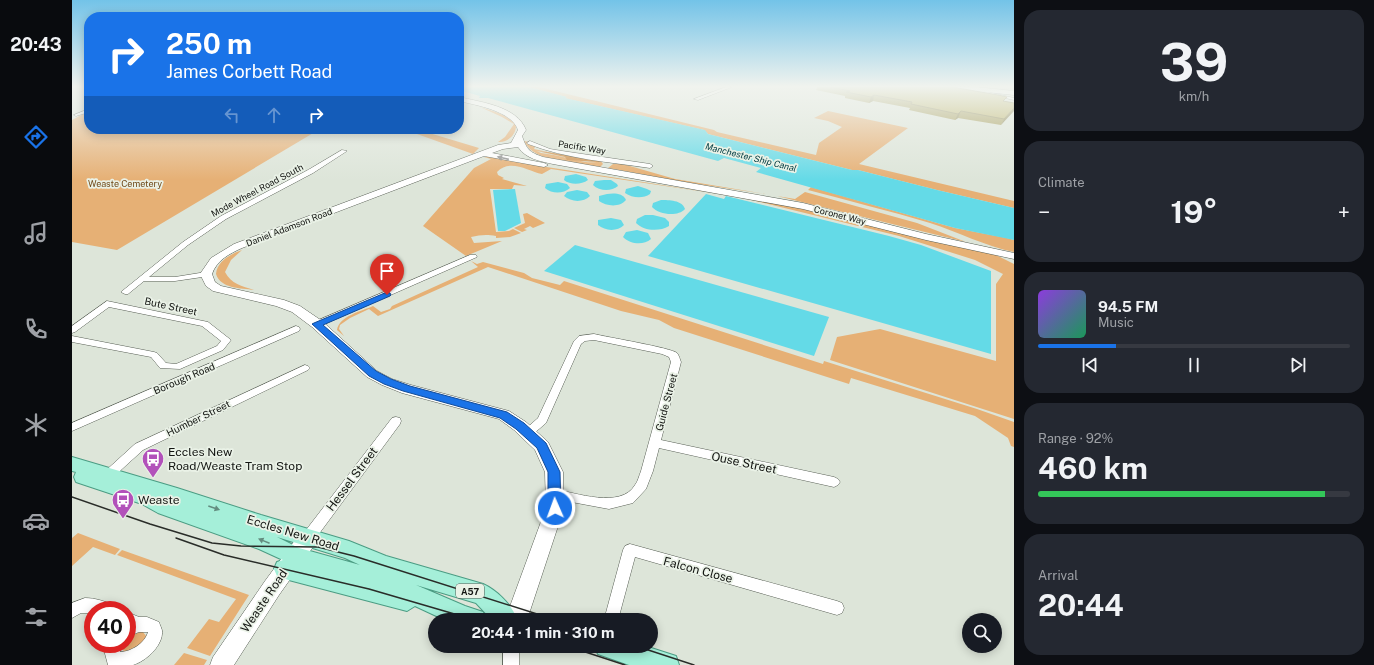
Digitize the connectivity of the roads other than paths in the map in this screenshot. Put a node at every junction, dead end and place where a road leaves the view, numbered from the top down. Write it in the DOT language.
graph roads {
  1 [pos="515,118"];
  2 [pos="518,142"];
  3 [pos="530,143"];
  4 [pos="344,151"];
  5 [pos="485,154"];
  6 [pos="532,157"];
  7 [pos="610,161"];
  8 [pos="522,162"];
  9 [pos="650,166"];
  10 [pos="562,168"];
  11 [pos="600,172"];
  12 [pos="1014,256"];
  13 [pos="474,257"];
  14 [pos="206,274"];
  15 [pos="143,279"];
  16 [pos="125,292"];
  17 [pos="317,324"];
  18 [pos="296,329"];
  19 [pos="72,330"];
  20 [pos="72,339"];
  21 [pos="305,368"];
  22 [pos="396,421"];
  23 [pos="72,427"];
  24 [pos="527,433"];
  25 [pos="655,443"];
  26 [pos="72,464"];
  27 [pos="72,474"];
  28 [pos="104,478"];
  29 [pos="834,482"];
  30 [pos="554,494"];
  31 [pos="308,538"];
  32 [pos="290,563"];
  33 [pos="84,605"];
  34 [pos="837,608"];
  35 [pos="72,611"];
  36 [pos="457,613"];
  37 [pos="500,613"];
  38 [pos="509,613"];
  39 [pos="613,613"];
  40 [pos="136,624"];
  41 [pos="112,653"];
  42 [pos="511,653"];
  43 [pos="628,653"];
  44 [pos="221,665"];
  45 [pos="511,665"];
  46 [pos="667,665"];
  1 -- 2 [label="street"];
  2 -- 5 [label="street, Daniel Adamson Road"];
  2 -- 6 [label="street, Coronet Way"];
  3 -- 7 [label="street, Pacific Way"];
  4 -- 15 [label="street, Mode Wheel Road South"];
  8 -- 5 [label="street, one-way"];
  5 -- 14 [label="street, Daniel Adamson Road"];
  6 -- 8 [label="street"];
  6 -- 10 [label="street, Coronet Way"];
  6 -- 11 [label="street, Coronet Way"];
  7 -- 9 [label="street, Pacific Way"];
  7 -- 11 [label="street, Pacific Way"];
  8 -- 10 [label="street"];
  10 -- 11 [label="street, Coronet Way"];
  11 -- 12 [label="street, Coronet Way"];
  13 -- 17 [label="street"];
  14 -- 15 [label="street"];
  14 -- 17 [label="street"];
  15 -- 16 [label="street, Mode Wheel Road South"];
  17 -- 24 [label="street"];
  18 -- 23 [label="street, Borough Road"];
  19 -- 20 [label="street, Bute Street"];
  21 -- 28 [label="street, Humber Street"];
  22 -- 31 [label="street, Hessel Street"];
  24 -- 25 [label="street, Guide Street"];
  24 -- 30 [label="street"];
  25 -- 29 [label="street, Ouse Street"];
  25 -- 30 [label="street, Guide Street"];
  26 -- 28 [label="main road, Eccles New Road / A57"];
  27 -- 28 [label="main road, Eccles New Road"];
  28 -- 31 [label="main road, Eccles New Road / A57, one-way"];
  32 -- 28 [label="main road, Eccles New Road, one-way"];
  30 -- 38 [label="street"];
  31 -- 32 [label="street, Weaste Road"];
  31 -- 37 [label="main road, Eccles New Road / A57"];
  32 -- 36 [label="main road, Eccles New Road"];
  32 -- 44 [label="street, Weaste Road"];
  33 -- 35 [label="street"];
  34 -- 39 [label="street, Falcon Close"];
  40 -- 41 [label="street"];
  42 -- 45 [label="street"];
  43 -- 46 [label="main road"];
}
